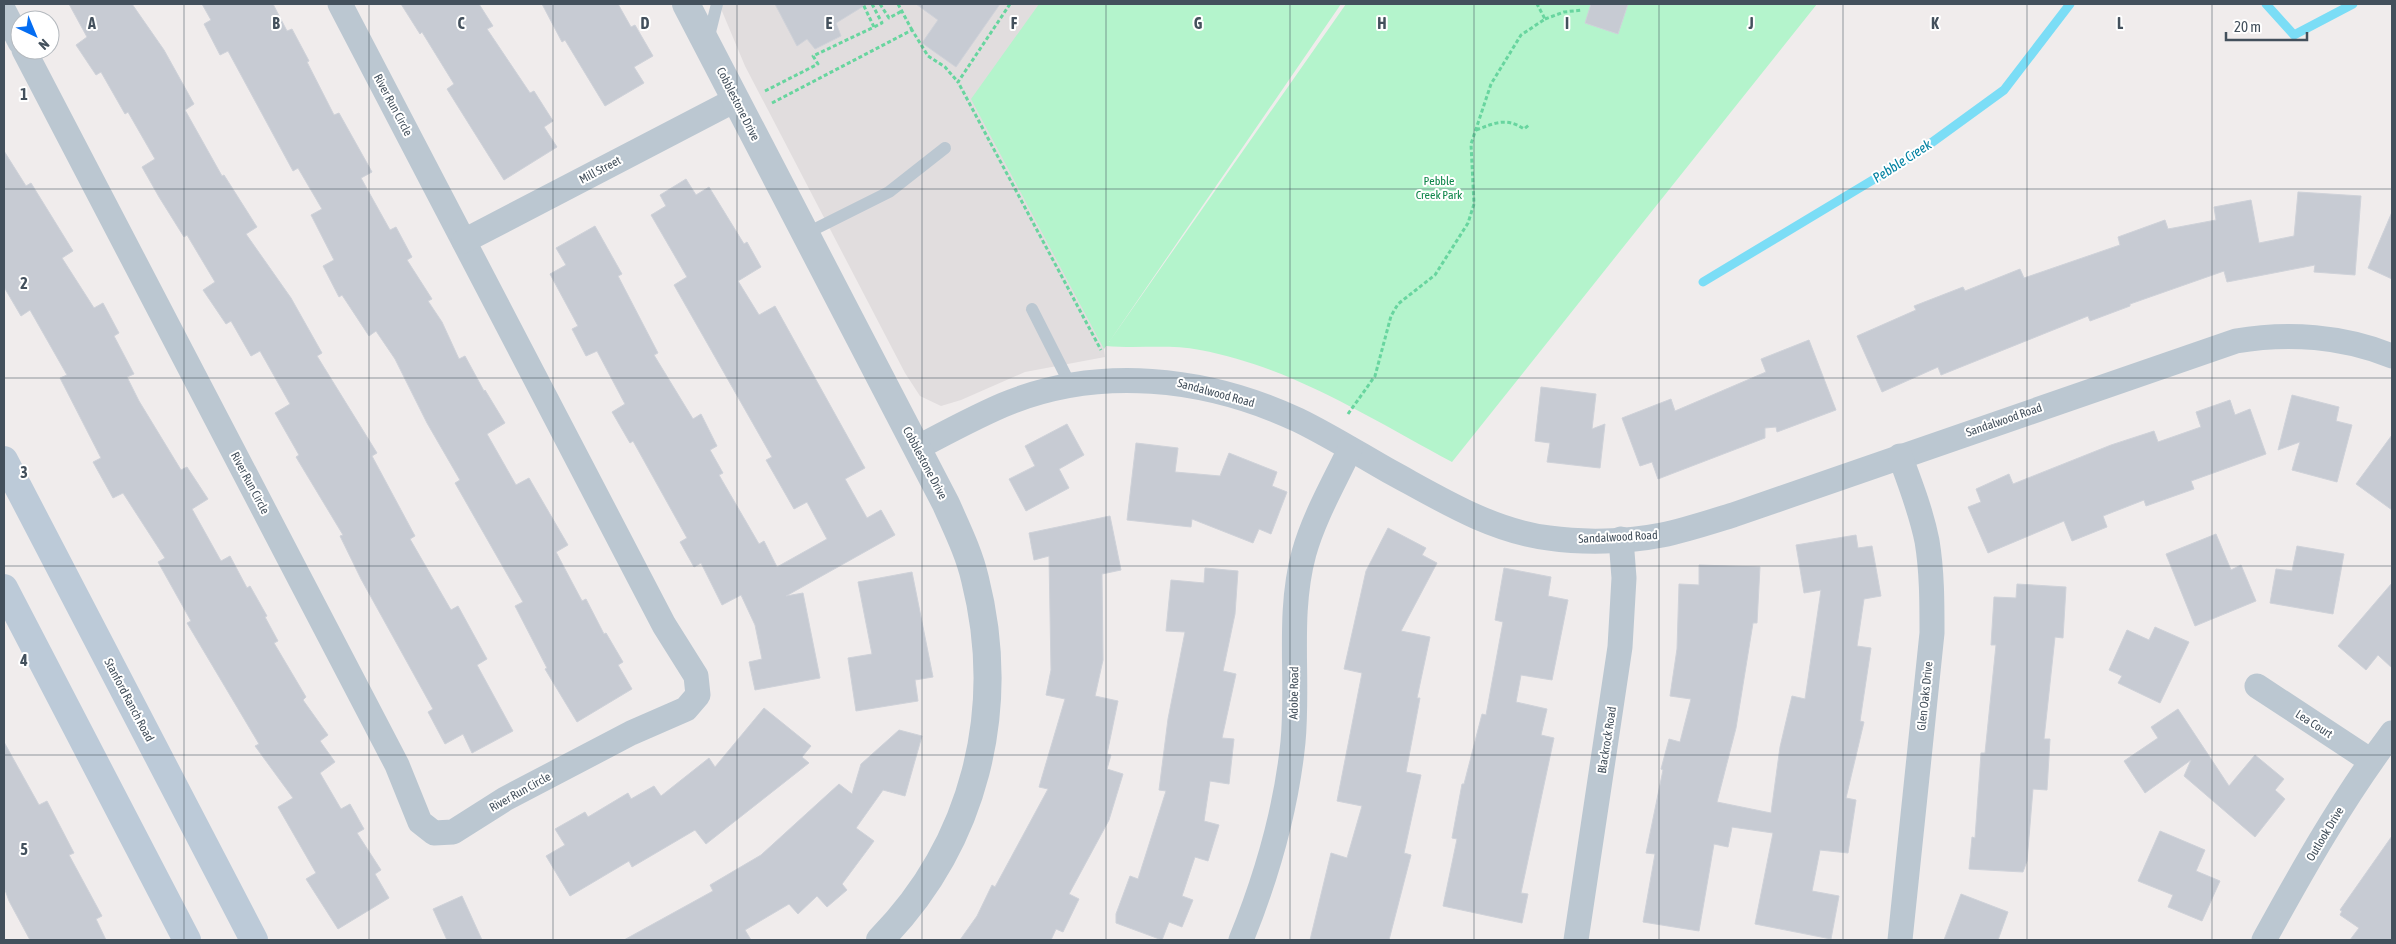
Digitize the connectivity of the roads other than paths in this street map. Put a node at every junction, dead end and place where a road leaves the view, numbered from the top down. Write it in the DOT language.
graph roads {
  1 [pos="340,4"];
  2 [pos="686,4"];
  3 [pos="717,4"];
  4 [pos="4,11"];
  5 [pos="10,23"];
  6 [pos="707,44"];
  7 [pos="29,60"];
  8 [pos="735,100"];
  9 [pos="945,148"];
  10 [pos="805,234"];
  11 [pos="464,241"];
  12 [pos="1032,309"];
  13 [pos="2392,356"];
  14 [pos="1071,386"];
  15 [pos="917,448"];
  16 [pos="1350,449"];
  17 [pos="1900,456"];
  18 [pos="4,460"];
  19 [pos="1621,539"];
  20 [pos="4,588"];
  21 [pos="2257,686"];
  22 [pos="2392,733"];
  23 [pos="2371,761"];
  24 [pos="187,940"];
  25 [pos="254,940"];
  26 [pos="880,940"];
  27 [pos="1241,940"];
  28 [pos="1576,940"];
  29 [pos="1900,940"];
  30 [pos="2264,940"];
  1 -- 11 [label="street, River Run Circle"];
  2 -- 6 [label="street, Cobblestone Drive"];
  3 -- 6 [label="lane"];
  4 -- 5 [label="street"];
  6 -- 8 [label="street, Cobblestone Drive"];
  7 -- 11 [label="street, River Run Circle"];
  8 -- 10 [label="street, Cobblestone Drive"];
  8 -- 11 [label="street, Mill Street"];
  9 -- 10 [label="lane"];
  10 -- 15 [label="street, Cobblestone Drive"];
  12 -- 14 [label="lane"];
  13 -- 17 [label="street, Sandalwood Road"];
  14 -- 15 [label="street, Sandalwood Road"];
  14 -- 16 [label="street, Sandalwood Road"];
  15 -- 26 [label="street, Cobblestone Drive"];
  16 -- 19 [label="street, Sandalwood Road"];
  16 -- 27 [label="street, Adobe Road"];
  17 -- 19 [label="street, Sandalwood Road"];
  17 -- 29 [label="street, Glen Oaks Drive"];
  18 -- 25 [label="main road, Stanford Ranch Road"];
  19 -- 28 [label="street, Blackrock Road"];
  20 -- 24 [label="main road"];
  21 -- 23 [label="street, Lea Court"];
  22 -- 23 [label="street, Outlook Drive"];
  23 -- 30 [label="street, Outlook Drive"];
}
